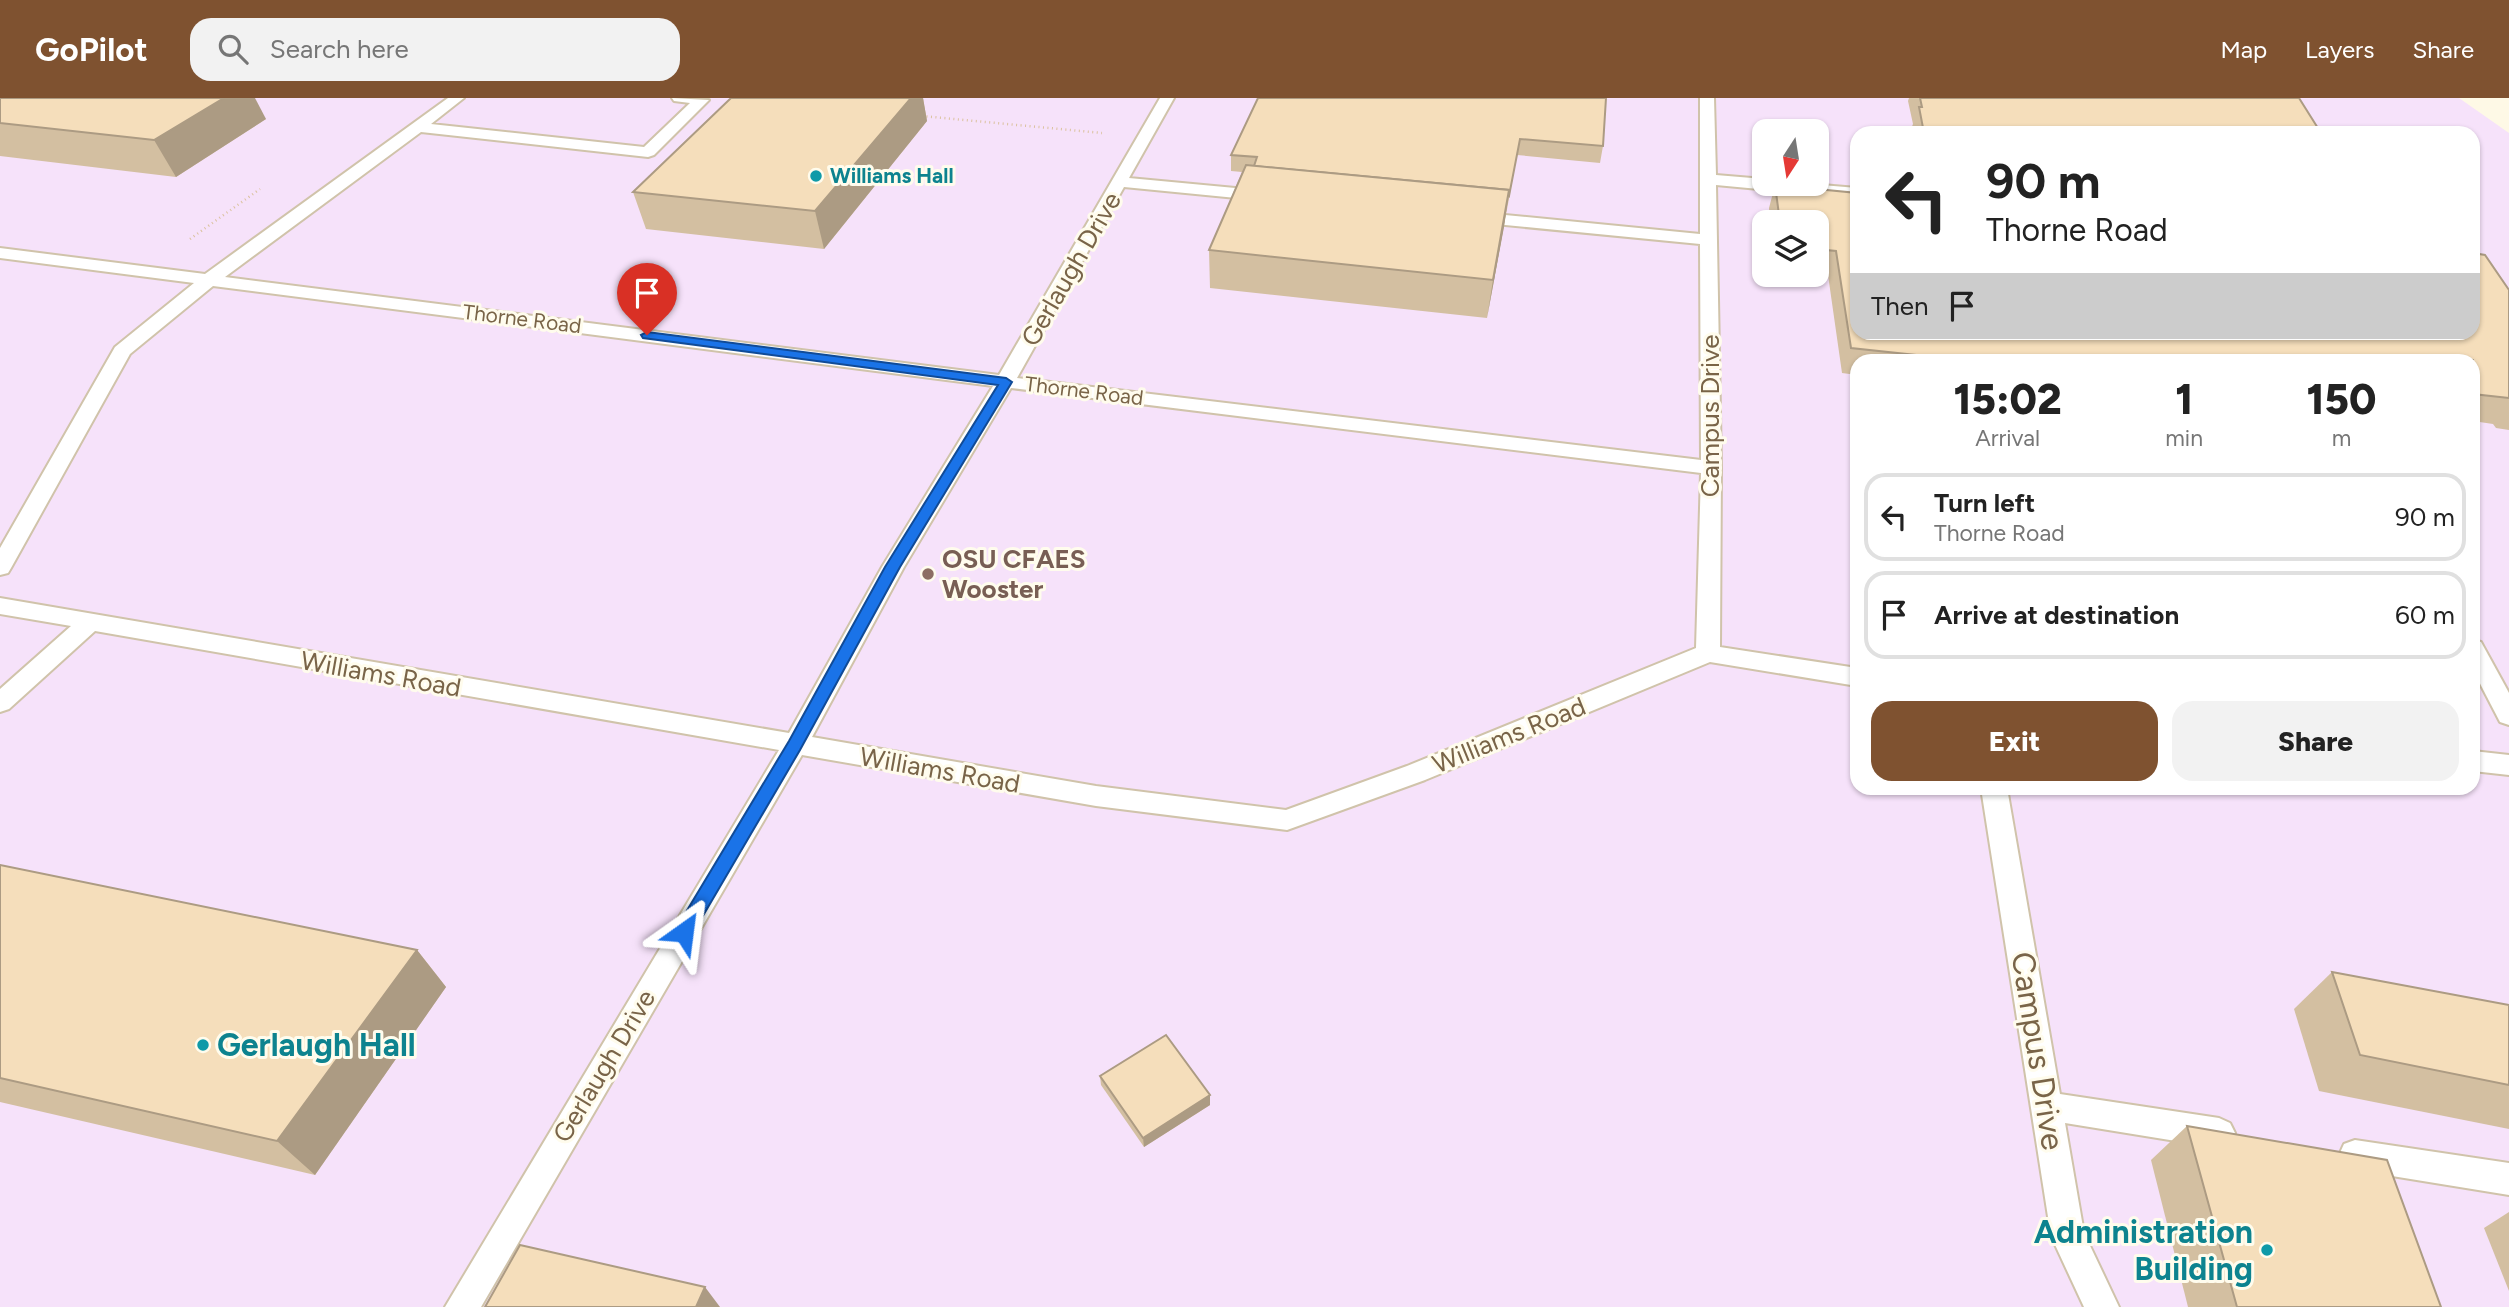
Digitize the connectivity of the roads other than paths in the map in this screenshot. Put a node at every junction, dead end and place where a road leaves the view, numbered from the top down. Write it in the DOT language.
graph roads {
  1 [pos="457,98"];
  2 [pos="679,98"];
  3 [pos="1167,98"];
  4 [pos="1706,98"];
  5 [pos="419,127"];
  6 [pos="1708,179"];
  7 [pos="1121,182"];
  8 [pos="1850,192"];
  9 [pos="1285,198"];
  10 [pos="1463,216"];
  11 [pos="1709,240"];
  12 [pos="0,253"];
  13 [pos="210,279"];
  14 [pos="1006,382"];
  15 [pos="1711,467"];
  16 [pos="0,568"];
  17 [pos="0,606"];
  18 [pos="89,623"];
  19 [pos="1708,653"];
  20 [pos="2480,661"];
  21 [pos="1850,676"];
  22 [pos="0,703"];
  23 [pos="2509,716"];
  24 [pos="795,745"];
  25 [pos="2480,762"];
  26 [pos="2509,765"];
  27 [pos="1995,795"];
  28 [pos="2047,1106"];
  29 [pos="2250,1138"];
  30 [pos="2332,1151"];
  31 [pos="2509,1179"];
  32 [pos="461,1307"];
  33 [pos="2102,1307"];
  1 -- 5 [label="lane"];
  2 -- 5 [label="lane"];
  3 -- 7 [label="lane, Gerlaugh Drive"];
  4 -- 6 [label="lane, Campus Drive"];
  5 -- 13 [label="lane"];
  6 -- 8 [label="lane"];
  6 -- 11 [label="lane, Campus Drive"];
  7 -- 9 [label="lane"];
  7 -- 14 [label="lane, Gerlaugh Drive"];
  10 -- 11 [label="lane"];
  11 -- 15 [label="lane, Campus Drive"];
  12 -- 13 [label="lane, Thorne Road"];
  13 -- 14 [label="lane, Thorne Road"];
  13 -- 16 [label="lane"];
  14 -- 15 [label="lane, Thorne Road"];
  14 -- 24 [label="lane, Gerlaugh Drive"];
  15 -- 19 [label="lane, Campus Drive"];
  17 -- 18 [label="lane, Williams Road"];
  18 -- 22 [label="lane"];
  18 -- 24 [label="lane, Williams Road"];
  19 -- 21 [label="lane"];
  19 -- 24 [label="lane, Williams Road"];
  20 -- 23 [label="lane"];
  24 -- 32 [label="lane, Gerlaugh Drive"];
  25 -- 26 [label="lane"];
  27 -- 28 [label="lane, Campus Drive"];
  28 -- 29 [label="lane"];
  28 -- 33 [label="lane, Campus Drive"];
  30 -- 31 [label="lane"];
}
